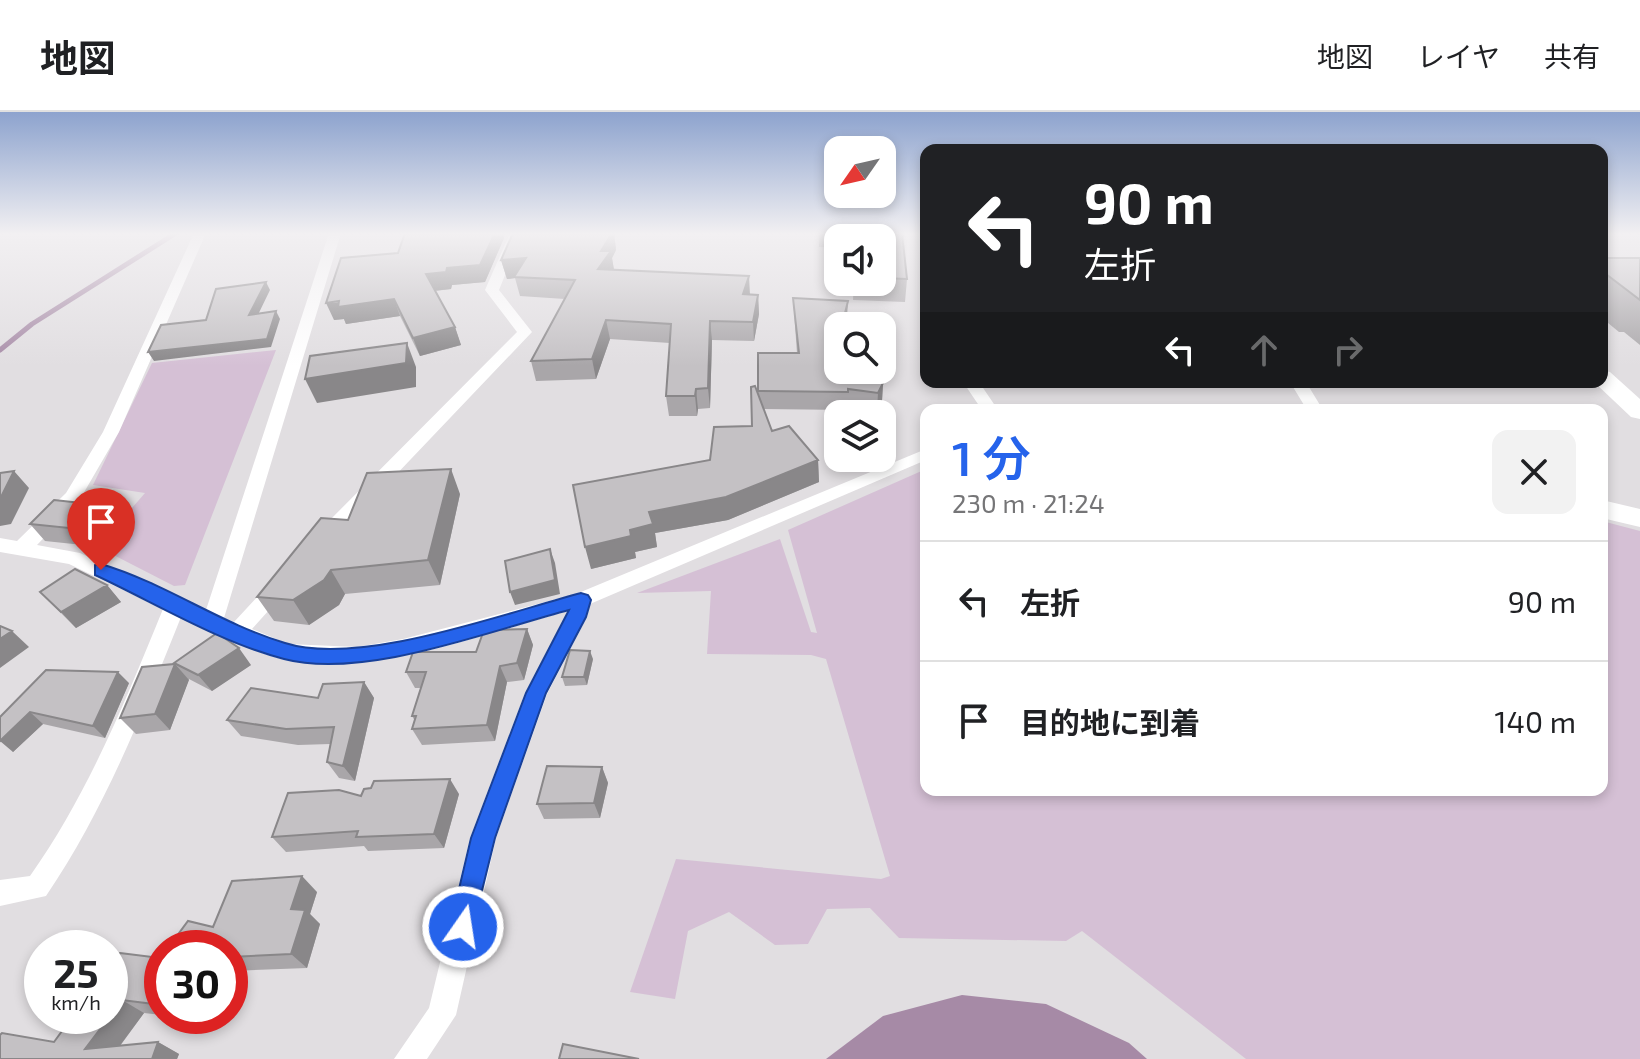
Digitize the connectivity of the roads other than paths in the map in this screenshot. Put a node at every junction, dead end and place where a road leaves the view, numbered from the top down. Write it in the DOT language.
graph roads {
  1 [pos="180,277"];
  2 [pos="321,277"];
  3 [pos="497,277"];
  4 [pos="1608,383"];
  5 [pos="1640,412"];
  6 [pos="920,457"];
  7 [pos="1608,510"];
  8 [pos="1640,518"];
  9 [pos="0,545"];
  10 [pos="23,547"];
  11 [pos="309,554"];
  12 [pos="288,577"];
  13 [pos="581,600"];
  14 [pos="175,606"];
  15 [pos="212,622"];
  16 [pos="236,633"];
  17 [pos="0,893"];
  18 [pos="409,1059"];
  1 -- 10 [label="street"];
  2 -- 15 [label="street"];
  3 -- 11 [label="street"];
  4 -- 5 [label="street"];
  6 -- 13 [label="street"];
  7 -- 8 [label="street"];
  9 -- 10 [label="street"];
  10 -- 14 [label="street"];
  12 -- 16 [label="street"];
  13 -- 16 [label="street"];
  13 -- 18 [label="street"];
  14 -- 15 [label="street"];
  14 -- 17 [label="street"];
  15 -- 16 [label="street"];
}
